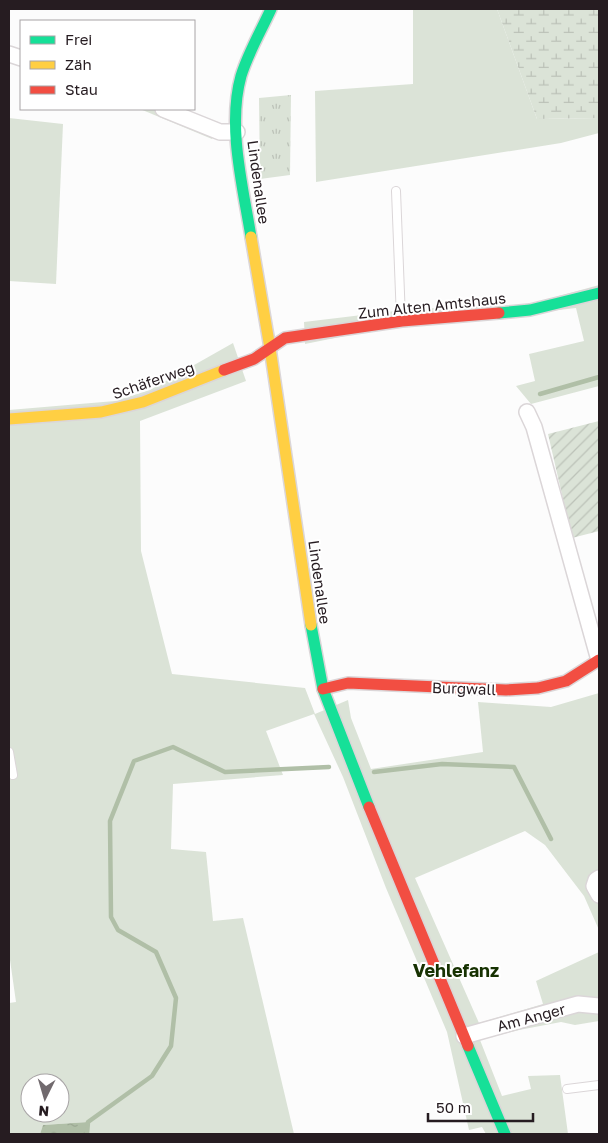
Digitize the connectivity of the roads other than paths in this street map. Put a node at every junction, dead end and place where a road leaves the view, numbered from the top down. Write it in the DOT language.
graph roads {
  1 [pos="271,9"];
  2 [pos="165,110"];
  3 [pos="237,132"];
  4 [pos="396,192"];
  5 [pos="599,293"];
  6 [pos="402,320"];
  7 [pos="270,348"];
  8 [pos="527,412"];
  9 [pos="9,419"];
  10 [pos="599,660"];
  11 [pos="323,688"];
  12 [pos="9,752"];
  13 [pos="13,775"];
  14 [pos="599,878"];
  15 [pos="599,895"];
  16 [pos="599,1006"];
  17 [pos="464,1036"];
  18 [pos="599,1084"];
  19 [pos="567,1089"];
  20 [pos="505,1134"];
  1 -- 3 [label="main road, Lindenallee"];
  2 -- 3 [label="street"];
  3 -- 7 [label="main road, Lindenallee"];
  4 -- 6 [label="lane"];
  5 -- 6 [label="main road, Zum Alten Amtshaus"];
  6 -- 7 [label="main road, Zum Alten Amtshaus"];
  7 -- 9 [label="main road, Schäferweg"];
  7 -- 11 [label="main road, Lindenallee"];
  8 -- 10 [label="street, Burgwall"];
  10 -- 11 [label="main road, Burgwall"];
  11 -- 17 [label="main road, Lindenallee"];
  12 -- 13 [label="lane"];
  14 -- 15 [label="street"];
  16 -- 17 [label="street, Am Anger"];
  17 -- 20 [label="main road, Lindenallee"];
  18 -- 19 [label="lane"];
}
